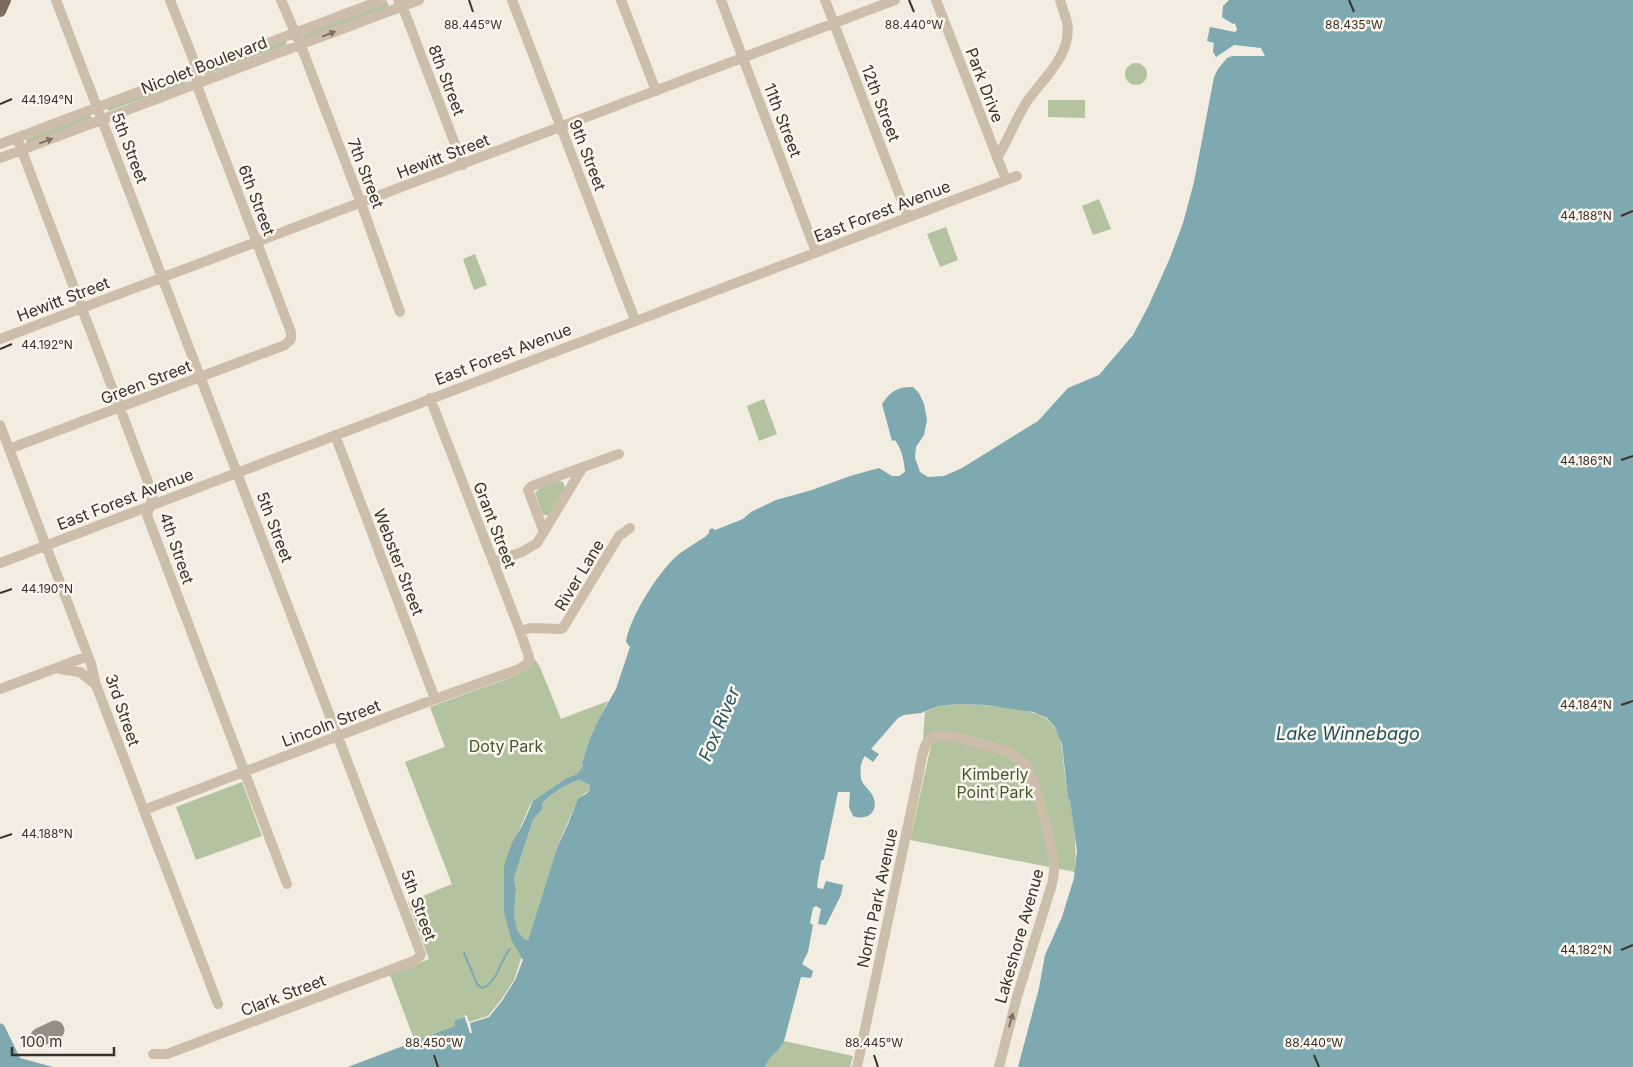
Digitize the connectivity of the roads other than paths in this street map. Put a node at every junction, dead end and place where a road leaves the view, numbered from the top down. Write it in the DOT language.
graph roads {
  1 [pos="5,0"];
  2 [pos="56,0"];
  3 [pos="170,0"];
  4 [pos="281,0"];
  5 [pos="382,0"];
  6 [pos="418,0"];
  7 [pos="512,0"];
  8 [pos="621,0"];
  9 [pos="721,0"];
  10 [pos="825,0"];
  11 [pos="895,0"];
  12 [pos="936,0"];
  13 [pos="1060,0"];
  14 [pos="400,3"];
  15 [pos="0,11"];
  16 [pos="834,22"];
  17 [pos="294,33"];
  18 [pos="300,45"];
  19 [pos="743,57"];
  20 [pos="195,71"];
  21 [pos="197,83"];
  22 [pos="656,91"];
  23 [pos="99,108"];
  24 [pos="104,120"];
  25 [pos="561,127"];
  26 [pos="16,138"];
  27 [pos="0,144"];
  28 [pos="21,150"];
  29 [pos="0,158"];
  30 [pos="997,158"];
  31 [pos="463,165"];
  32 [pos="1018,176"];
  33 [pos="1006,180"];
  34 [pos="361,202"];
  35 [pos="908,217"];
  36 [pos="257,241"];
  37 [pos="816,252"];
  38 [pos="163,277"];
  39 [pos="81,308"];
  40 [pos="400,312"];
  41 [pos="635,320"];
  42 [pos="0,339"];
  43 [pos="291,339"];
  44 [pos="201,376"];
  45 [pos="430,398"];
  46 [pos="119,408"];
  47 [pos="0,425"];
  48 [pos="335,435"];
  49 [pos="9,450"];
  50 [pos="619,454"];
  51 [pos="583,467"];
  52 [pos="238,472"];
  53 [pos="149,506"];
  54 [pos="630,528"];
  55 [pos="544,532"];
  56 [pos="45,545"];
  57 [pos="493,562"];
  58 [pos="0,563"];
  59 [pos="520,631"];
  60 [pos="88,656"];
  61 [pos="528,663"];
  62 [pos="50,670"];
  63 [pos="96,685"];
  64 [pos="0,689"];
  65 [pos="435,699"];
  66 [pos="339,736"];
  67 [pos="933,737"];
  68 [pos="244,772"];
  69 [pos="144,810"];
  70 [pos="287,884"];
  71 [pos="420,956"];
  72 [pos="218,1004"];
  73 [pos="154,1054"];
  74 [pos="856,1067"];
  75 [pos="999,1067"];
  1 -- 15 [label="main road"];
  2 -- 23 [label="street, 5th Street"];
  3 -- 20 [label="street, 6th Street"];
  4 -- 17 [label="street, 7th Street"];
  5 -- 17 [label="street, Nicolet Boulevard"];
  6 -- 14 [label="street, Nicolet Boulevard"];
  7 -- 25 [label="street, 9th Street"];
  8 -- 22 [label="street"];
  9 -- 19 [label="street, 11th Street"];
  10 -- 16 [label="street, 12th Street"];
  11 -- 16 [label="street, Hewitt Street"];
  12 -- 30 [label="street, Park Drive"];
  13 -- 30 [label="street"];
  18 -- 14 [label="street, Nicolet Boulevard, one-way"];
  14 -- 31 [label="street, 8th Street"];
  16 -- 19 [label="street, Hewitt Street"];
  16 -- 35 [label="street, 12th Street"];
  17 -- 18 [label="street, 7th Street"];
  17 -- 20 [label="street, Nicolet Boulevard"];
  18 -- 21 [label="street, Nicolet Boulevard"];
  18 -- 34 [label="street, 7th Street"];
  19 -- 22 [label="street, Hewitt Street"];
  19 -- 37 [label="street, 11th Street"];
  20 -- 21 [label="street, 6th Street"];
  20 -- 23 [label="street, Nicolet Boulevard"];
  21 -- 24 [label="street, Nicolet Boulevard"];
  21 -- 36 [label="street, 6th Street"];
  22 -- 25 [label="street, Hewitt Street"];
  23 -- 24 [label="street, 5th Street"];
  23 -- 26 [label="street, Nicolet Boulevard"];
  28 -- 24 [label="street, Nicolet Boulevard, one-way"];
  24 -- 38 [label="street, 5th Street"];
  25 -- 31 [label="street, Hewitt Street"];
  25 -- 41 [label="street, 9th Street"];
  26 -- 27 [label="street, Nicolet Boulevard"];
  26 -- 28 [label="street, 4th Street"];
  28 -- 29 [label="street, Nicolet Boulevard"];
  28 -- 39 [label="street, 4th Street"];
  30 -- 33 [label="street, Park Drive"];
  31 -- 34 [label="street, Hewitt Street"];
  32 -- 33 [label="street, East Forest Avenue"];
  33 -- 35 [label="street, East Forest Avenue"];
  34 -- 36 [label="street, Hewitt Street"];
  34 -- 40 [label="street, 7th Street"];
  35 -- 37 [label="street, East Forest Avenue"];
  36 -- 38 [label="street, Hewitt Street"];
  36 -- 43 [label="street, 6th Street"];
  37 -- 41 [label="street, East Forest Avenue"];
  38 -- 39 [label="street, Hewitt Street"];
  38 -- 44 [label="street, 5th Street"];
  39 -- 42 [label="street, Hewitt Street"];
  39 -- 46 [label="street, 4th Street"];
  41 -- 45 [label="street, East Forest Avenue"];
  43 -- 44 [label="street, Green Street"];
  44 -- 46 [label="street, Green Street"];
  44 -- 52 [label="street, 5th Street"];
  45 -- 48 [label="street, East Forest Avenue"];
  45 -- 57 [label="street, Grant Street"];
  46 -- 49 [label="street, Green Street"];
  46 -- 53 [label="street, 4th Street"];
  47 -- 49 [label="street, 3rd Street"];
  48 -- 52 [label="street, East Forest Avenue"];
  48 -- 65 [label="street, Webster Street"];
  49 -- 56 [label="street, 3rd Street"];
  50 -- 51 [label="street"];
  51 -- 55 [label="street"];
  51 -- 55 [label="street"];
  52 -- 53 [label="street, East Forest Avenue"];
  52 -- 66 [label="street, 5th Street"];
  53 -- 56 [label="street, East Forest Avenue"];
  53 -- 68 [label="street, 4th Street"];
  54 -- 59 [label="street, River Lane"];
  55 -- 57 [label="street"];
  56 -- 58 [label="street, East Forest Avenue"];
  56 -- 60 [label="street, 3rd Street"];
  57 -- 59 [label="street, Grant Street"];
  59 -- 61 [label="street, Grant Street"];
  60 -- 62 [label="street"];
  60 -- 63 [label="street, 3rd Street"];
  61 -- 65 [label="street, Lincoln Street"];
  62 -- 63 [label="street"];
  62 -- 64 [label="street"];
  63 -- 69 [label="street, 3rd Street"];
  65 -- 66 [label="street, Lincoln Street"];
  66 -- 68 [label="street, Lincoln Street"];
  66 -- 71 [label="street, 5th Street"];
  67 -- 74 [label="street, North Park Avenue"];
  75 -- 67 [label="street, Lakeshore Avenue, one-way"];
  68 -- 69 [label="street, Lincoln Street"];
  68 -- 70 [label="street, 4th Street"];
  69 -- 72 [label="street, 3rd Street"];
  71 -- 73 [label="street, Clark Street"];
}
